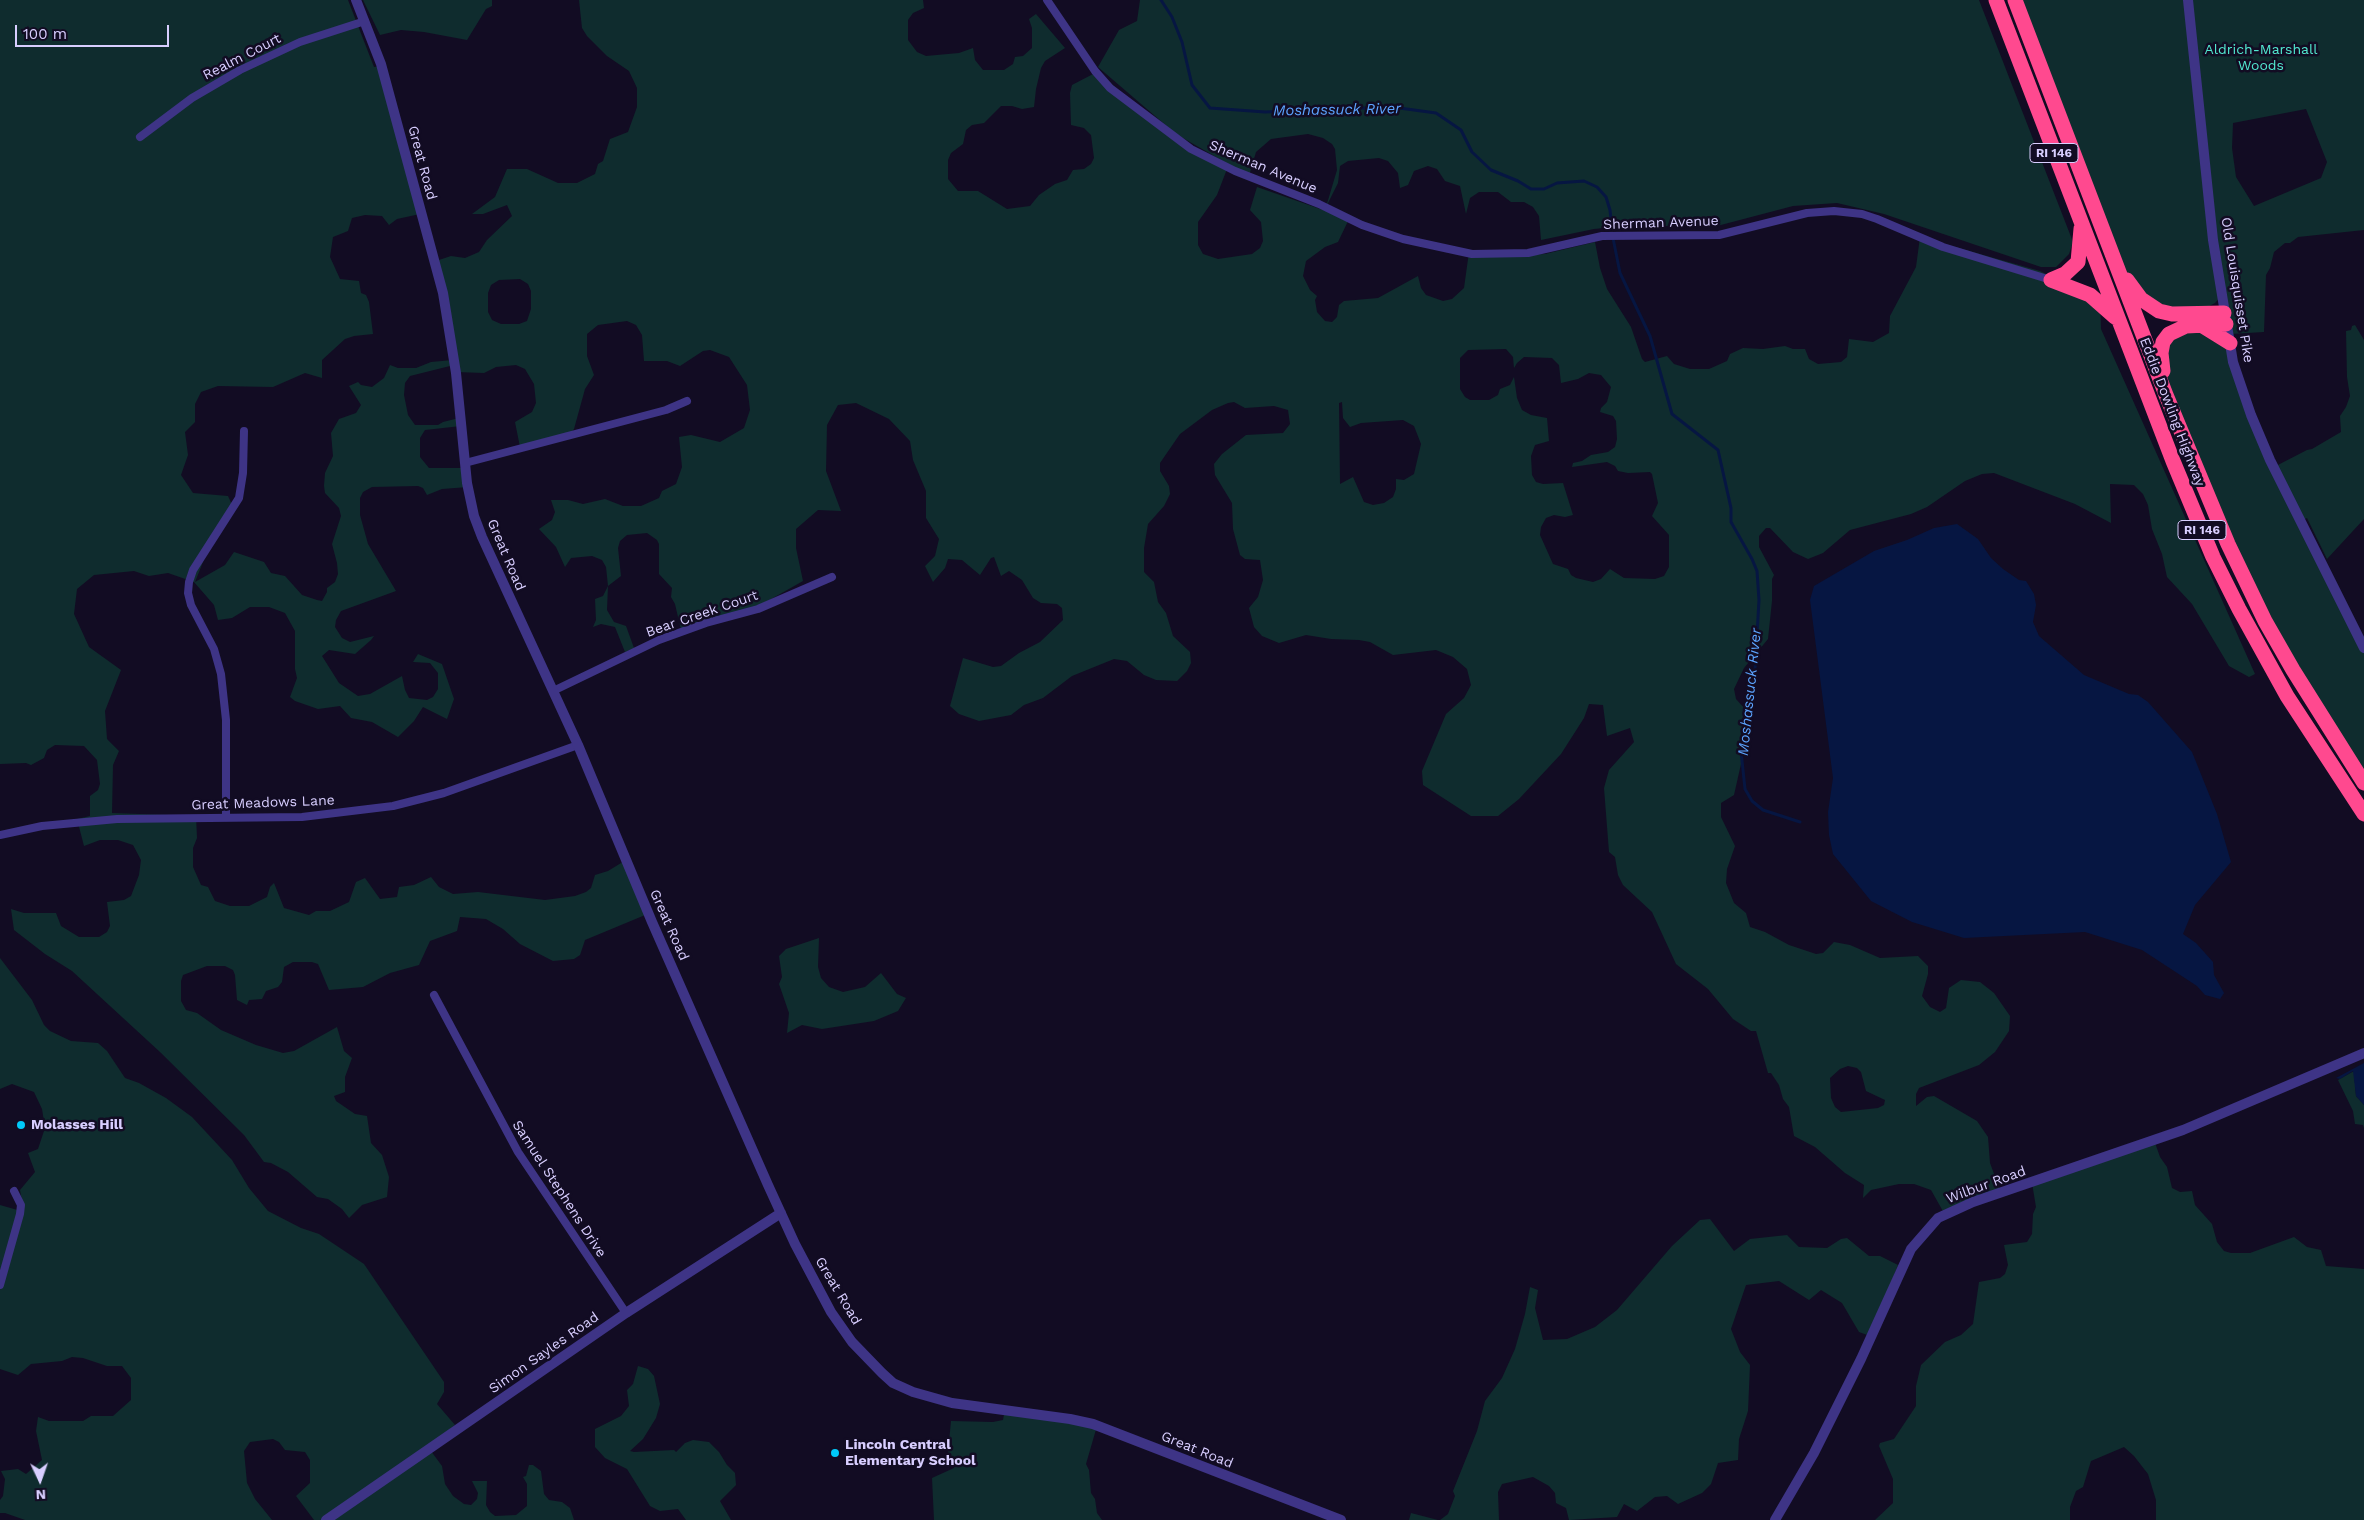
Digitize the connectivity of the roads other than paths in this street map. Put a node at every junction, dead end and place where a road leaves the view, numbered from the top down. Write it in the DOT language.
graph roads {
  1 [pos="356,0"];
  2 [pos="1047,0"];
  3 [pos="1996,0"];
  4 [pos="2016,0"];
  5 [pos="2188,0"];
  6 [pos="366,21"];
  7 [pos="140,137"];
  8 [pos="2082,226"];
  9 [pos="2116,265"];
  10 [pos="2051,280"];
  11 [pos="2225,318"];
  12 [pos="2117,319"];
  13 [pos="2201,325"];
  14 [pos="2230,343"];
  15 [pos="2166,395"];
  16 [pos="687,401"];
  17 [pos="244,431"];
  18 [pos="465,463"];
  19 [pos="832,577"];
  20 [pos="2364,648"];
  21 [pos="553,691"];
  22 [pos="578,745"];
  23 [pos="2364,783"];
  24 [pos="2364,814"];
  25 [pos="226,818"];
  26 [pos="0,835"];
  27 [pos="434,995"];
  28 [pos="2364,1053"];
  29 [pos="14,1191"];
  30 [pos="781,1213"];
  31 [pos="0,1285"];
  32 [pos="626,1313"];
  33 [pos="326,1520"];
  34 [pos="1341,1520"];
  35 [pos="1775,1520"];
  1 -- 6 [label="street, Great Road"];
  2 -- 10 [label="street, Sherman Avenue"];
  3 -- 8 [label="highway, Eddie Dowling Highway / RI 146"];
  4 -- 9 [label="highway, Eddie Dowling Highway / RI 146"];
  5 -- 11 [label="street, Old Louisquisset Pike"];
  6 -- 7 [label="street, Realm Court"];
  6 -- 18 [label="street, Great Road"];
  8 -- 10 [label="highway"];
  8 -- 12 [label="highway, Eddie Dowling Highway / RI 146"];
  9 -- 11 [label="highway"];
  9 -- 15 [label="highway, Eddie Dowling Highway / RI 146"];
  10 -- 12 [label="highway"];
  11 -- 13 [label="highway"];
  11 -- 14 [label="street, Old Louisquisset Pike"];
  12 -- 24 [label="highway, Eddie Dowling Highway / RI 146"];
  13 -- 14 [label="highway"];
  13 -- 15 [label="highway"];
  14 -- 20 [label="street, Old Louisquisset Pike"];
  15 -- 23 [label="highway, Eddie Dowling Highway / RI 146"];
  16 -- 18 [label="street"];
  17 -- 25 [label="street"];
  18 -- 21 [label="street, Great Road"];
  19 -- 21 [label="street, Bear Creek Court"];
  21 -- 22 [label="street, Great Road"];
  22 -- 25 [label="street, Great Meadows Lane"];
  22 -- 30 [label="street, Great Road"];
  25 -- 26 [label="street, Great Meadows Lane"];
  27 -- 32 [label="street, Samuel Stephens Drive"];
  28 -- 35 [label="street, Wilbur Road"];
  29 -- 31 [label="street"];
  30 -- 32 [label="street, Simon Sayles Road"];
  30 -- 34 [label="street, Great Road"];
  32 -- 33 [label="street, Simon Sayles Road"];
}
